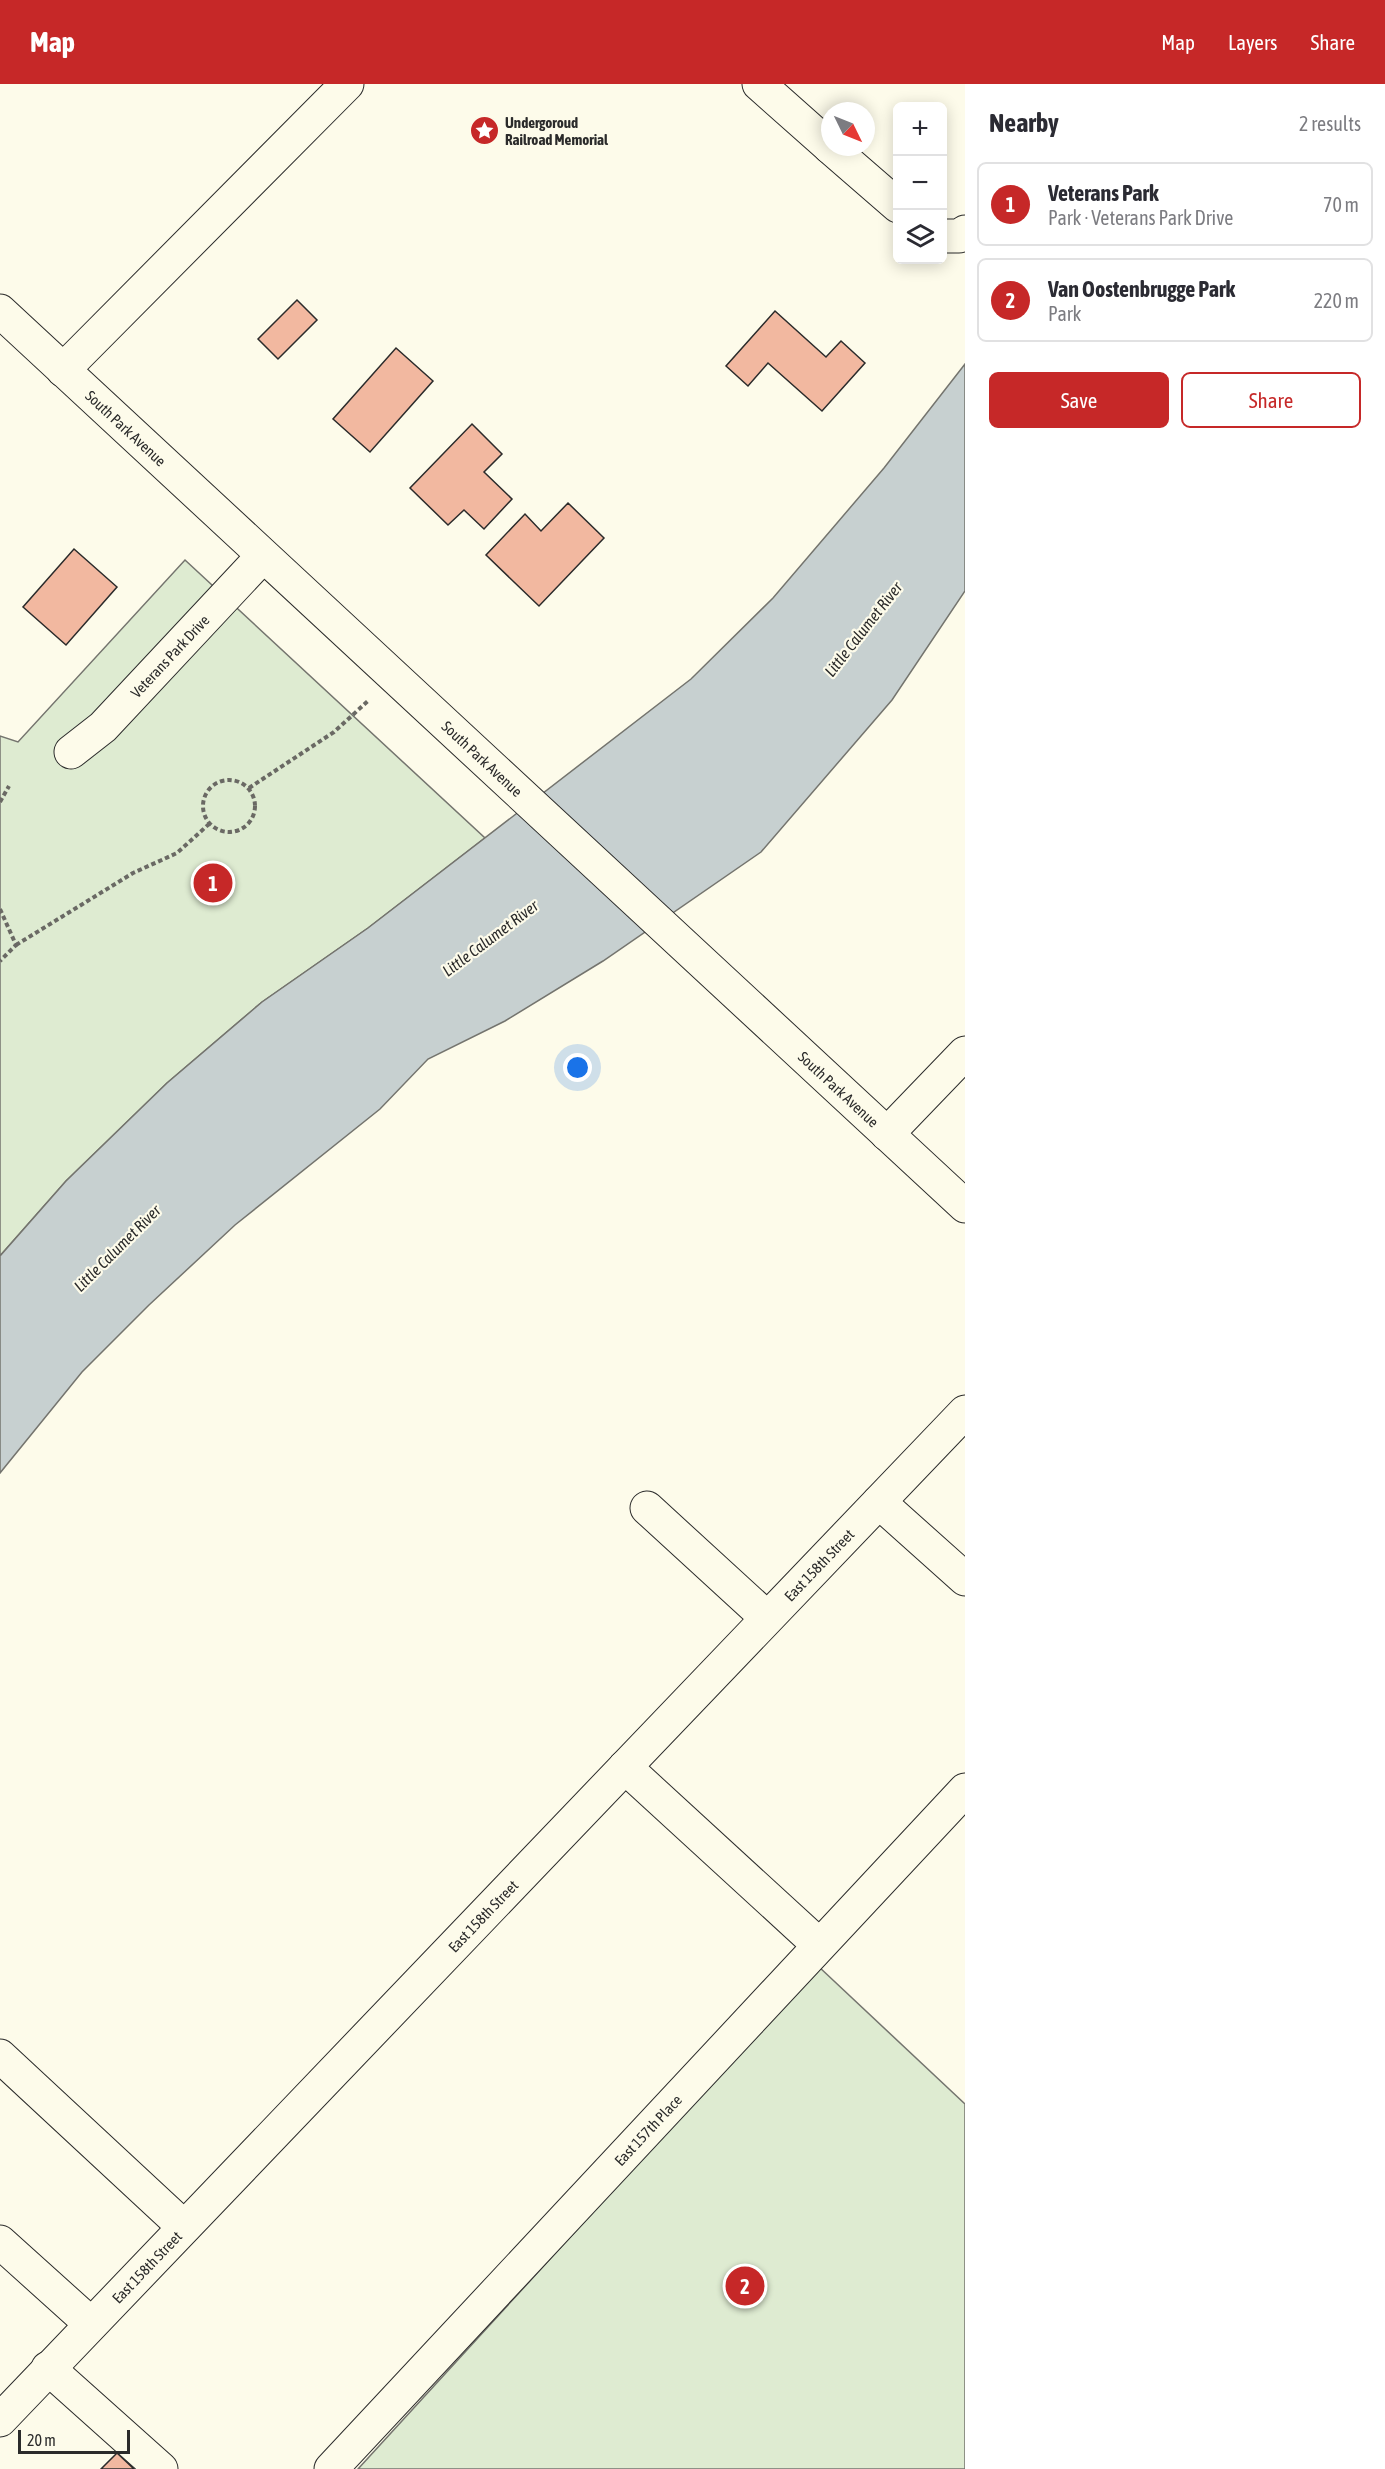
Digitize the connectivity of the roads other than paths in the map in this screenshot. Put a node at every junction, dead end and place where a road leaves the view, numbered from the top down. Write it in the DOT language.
graph roads {
  1 [pos="347,84"];
  2 [pos="759,84"];
  3 [pos="821,139"];
  4 [pos="840,156"];
  5 [pos="893,202"];
  6 [pos="965,232"];
  7 [pos="947,236"];
  8 [pos="0,311"];
  9 [pos="63,370"];
  10 [pos="263,556"];
  11 [pos="71,752"];
  12 [pos="965,1053"];
  13 [pos="887,1134"];
  14 [pos="965,1206"];
  15 [pos="965,1412"];
  16 [pos="879,1502"];
  17 [pos="647,1508"];
  18 [pos="965,1579"];
  19 [pos="766,1617"];
  20 [pos="625,1767"];
  21 [pos="965,1791"];
  22 [pos="819,1945"];
  23 [pos="0,2056"];
  24 [pos="184,2227"];
  25 [pos="0,2242"];
  26 [pos="91,2324"];
  27 [pos="48,2368"];
  28 [pos="0,2420"];
  29 [pos="161,2469"];
  30 [pos="331,2469"];
  1 -- 9 [label="street"];
  2 -- 3 [label="street"];
  4 -- 5 [label="street"];
  6 -- 7 [label="street"];
  8 -- 9 [label="street, South Park Avenue"];
  9 -- 10 [label="street, South Park Avenue"];
  10 -- 11 [label="street, Veterans Park Drive"];
  10 -- 13 [label="street, South Park Avenue"];
  12 -- 13 [label="street"];
  13 -- 14 [label="street, South Park Avenue"];
  15 -- 16 [label="street, East 158th Street"];
  16 -- 18 [label="street"];
  16 -- 19 [label="street, East 158th Street"];
  17 -- 19 [label="street"];
  19 -- 20 [label="street, East 158th Street"];
  20 -- 22 [label="street"];
  20 -- 24 [label="street, East 158th Street"];
  21 -- 22 [label="street, East 157th Place"];
  22 -- 30 [label="street, East 157th Place"];
  23 -- 24 [label="street"];
  24 -- 26 [label="street, East 158th Street"];
  25 -- 26 [label="street"];
  26 -- 27 [label="street, East 158th Street"];
  27 -- 28 [label="street, East 158th Street"];
  27 -- 29 [label="street"];
}
